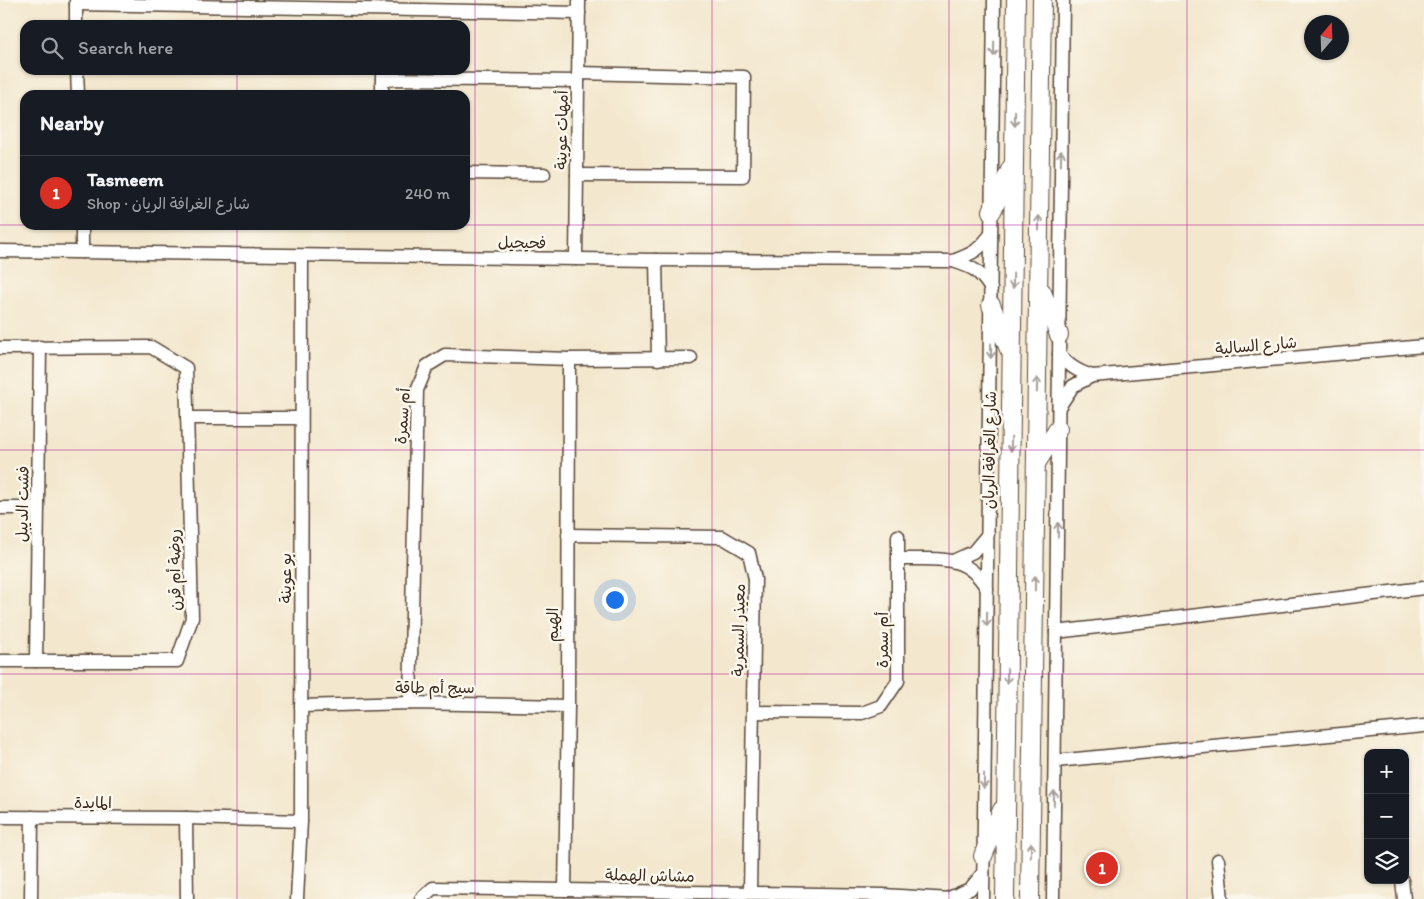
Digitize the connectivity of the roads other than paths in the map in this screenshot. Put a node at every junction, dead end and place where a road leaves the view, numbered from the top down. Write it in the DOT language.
graph roads {
  1 [pos="994,0"];
  2 [pos="1016,0"];
  3 [pos="1042,0"];
  4 [pos="1063,0"];
  5 [pos="76,2"];
  6 [pos="579,6"];
  7 [pos="76,20"];
  8 [pos="78,75"];
  9 [pos="382,75"];
  10 [pos="447,75"];
  11 [pos="578,77"];
  12 [pos="78,90"];
  13 [pos="382,90"];
  14 [pos="1014,161"];
  15 [pos="470,173"];
  16 [pos="544,174"];
  17 [pos="577,175"];
  18 [pos="992,211"];
  19 [pos="82,230"];
  20 [pos="991,234"];
  21 [pos="0,251"];
  22 [pos="82,252"];
  23 [pos="302,256"];
  24 [pos="576,259"];
  25 [pos="656,260"];
  26 [pos="953,261"];
  27 [pos="1039,282"];
  28 [pos="991,297"];
  29 [pos="1059,335"];
  30 [pos="1424,346"];
  31 [pos="0,348"];
  32 [pos="40,348"];
  33 [pos="1059,354"];
  34 [pos="1012,356"];
  35 [pos="691,358"];
  36 [pos="569,359"];
  37 [pos="658,359"];
  38 [pos="1092,376"];
  39 [pos="1059,407"];
  40 [pos="187,418"];
  41 [pos="301,418"];
  42 [pos="1058,429"];
  43 [pos="1036,462"];
  44 [pos="0,508"];
  45 [pos="38,508"];
  46 [pos="988,534"];
  47 [pos="568,535"];
  48 [pos="898,536"];
  49 [pos="898,559"];
  50 [pos="955,560"];
  51 [pos="1424,588"];
  52 [pos="987,589"];
  53 [pos="1056,632"];
  54 [pos="0,660"];
  55 [pos="36,660"];
  56 [pos="410,702"];
  57 [pos="301,706"];
  58 [pos="568,706"];
  59 [pos="753,712"];
  60 [pos="1424,726"];
  61 [pos="1055,761"];
  62 [pos="1005,800"];
  63 [pos="0,817"];
  64 [pos="32,818"];
  65 [pos="186,818"];
  66 [pos="300,821"];
  67 [pos="1218,860"];
  68 [pos="983,864"];
  69 [pos="1402,884"];
  70 [pos="564,890"];
  71 [pos="750,893"];
  72 [pos="523,894"];
  73 [pos="693,896"];
  74 [pos="883,897"];
  75 [pos="31,899"];
  76 [pos="187,899"];
  77 [pos="297,899"];
  78 [pos="421,899"];
  79 [pos="950,899"];
  80 [pos="983,899"];
  81 [pos="1005,899"];
  82 [pos="1030,899"];
  83 [pos="1053,899"];
  84 [pos="1222,899"];
  85 [pos="1404,899"];
  1 -- 18 [label="street, شارع الغرافة الريان, one-way"];
  2 -- 14 [label="main road, شارع الغرافة الريان, one-way"];
  27 -- 3 [label="main road, one-way"];
  29 -- 4 [label="street, one-way"];
  5 -- 6 [label="street"];
  5 -- 7 [label="street"];
  6 -- 11 [label="street, أمهات عوينة"];
  8 -- 12 [label="street"];
  9 -- 13 [label="street"];
  10 -- 11 [label="street"];
  11 -- 17 [label="street, أمهات عوينة"];
  11 -- 17 [label="street"];
  14 -- 18 [label="main road"];
  14 -- 34 [label="main road, شارع الغرافة الريان, one-way"];
  15 -- 16 [label="street"];
  17 -- 24 [label="street, أمهات عوينة"];
  18 -- 20 [label="street, شارع الغرافة الريان"];
  19 -- 22 [label="street"];
  20 -- 26 [label="street, فحيحيل"];
  20 -- 28 [label="street, شارع الغرافة الريان"];
  21 -- 22 [label="street, فحيحيل"];
  22 -- 23 [label="street, فحيحيل"];
  23 -- 24 [label="street, فحيحيل"];
  23 -- 41 [label="street, بو عوينة"];
  24 -- 25 [label="street, فحيحيل"];
  25 -- 26 [label="street, فحيحيل"];
  25 -- 37 [label="street"];
  26 -- 28 [label="street, فحيحيل"];
  27 -- 29 [label="main road"];
  43 -- 27 [label="main road, one-way"];
  28 -- 34 [label="main road"];
  28 -- 46 [label="street, شارع الغرافة الريان, one-way"];
  29 -- 33 [label="street"];
  30 -- 38 [label="street, شارع السالية"];
  31 -- 32 [label="street, روضة أم قرن"];
  32 -- 40 [label="street, روضة أم قرن"];
  32 -- 45 [label="street, فشت الديبل"];
  33 -- 38 [label="street, شارع السالية"];
  33 -- 39 [label="street"];
  34 -- 62 [label="main road, شارع الغرافة الريان, one-way"];
  35 -- 37 [label="street, أم سمرة"];
  36 -- 37 [label="street, أم سمرة"];
  36 -- 47 [label="street, الهيم"];
  36 -- 56 [label="street, أم سمرة"];
  38 -- 39 [label="street, شارع السالية"];
  39 -- 42 [label="street"];
  40 -- 41 [label="street"];
  40 -- 55 [label="street, روضة أم قرن"];
  41 -- 57 [label="street, بو عوينة"];
  42 -- 43 [label="main road"];
  53 -- 42 [label="street, one-way"];
  82 -- 43 [label="main road, one-way"];
  44 -- 45 [label="street"];
  45 -- 55 [label="street, فشت الديبل"];
  46 -- 50 [label="street"];
  46 -- 52 [label="street, شارع الغرافة الريان"];
  47 -- 58 [label="street, الهيم"];
  47 -- 59 [label="street, معيذر السمرية"];
  48 -- 49 [label="street, أم سمرة"];
  49 -- 50 [label="street"];
  49 -- 59 [label="street, أم سمرة"];
  50 -- 52 [label="street"];
  51 -- 53 [label="street"];
  52 -- 68 [label="street, شارع الغرافة الريان, one-way"];
  53 -- 61 [label="street"];
  54 -- 55 [label="street, روضة أم قرن"];
  56 -- 57 [label="street, سيج أم طاقة"];
  56 -- 58 [label="street, سيج أم طاقة"];
  57 -- 66 [label="street, بو عوينة"];
  58 -- 70 [label="street, الهيم"];
  59 -- 71 [label="street, معيذر السمرية"];
  60 -- 61 [label="street"];
  83 -- 61 [label="street, one-way"];
  62 -- 68 [label="main road"];
  62 -- 81 [label="main road, شارع الغرافة الريان"];
  63 -- 64 [label="street, المايدة"];
  64 -- 65 [label="street, المايدة"];
  64 -- 75 [label="street"];
  65 -- 66 [label="street, المايدة"];
  65 -- 76 [label="street"];
  66 -- 77 [label="street, بو عوينة"];
  67 -- 84 [label="street"];
  68 -- 79 [label="street, مشاش الهملة"];
  68 -- 80 [label="street, شارع الغرافة الريان"];
  69 -- 85 [label="street"];
  70 -- 72 [label="street, مشاش الهملة"];
  70 -- 73 [label="street, مشاش الهملة"];
  71 -- 73 [label="street, مشاش الهملة"];
  71 -- 74 [label="street, مشاش الهملة"];
  72 -- 78 [label="street, مشاش الهملة"];
  74 -- 79 [label="street, مشاش الهملة"];
}
